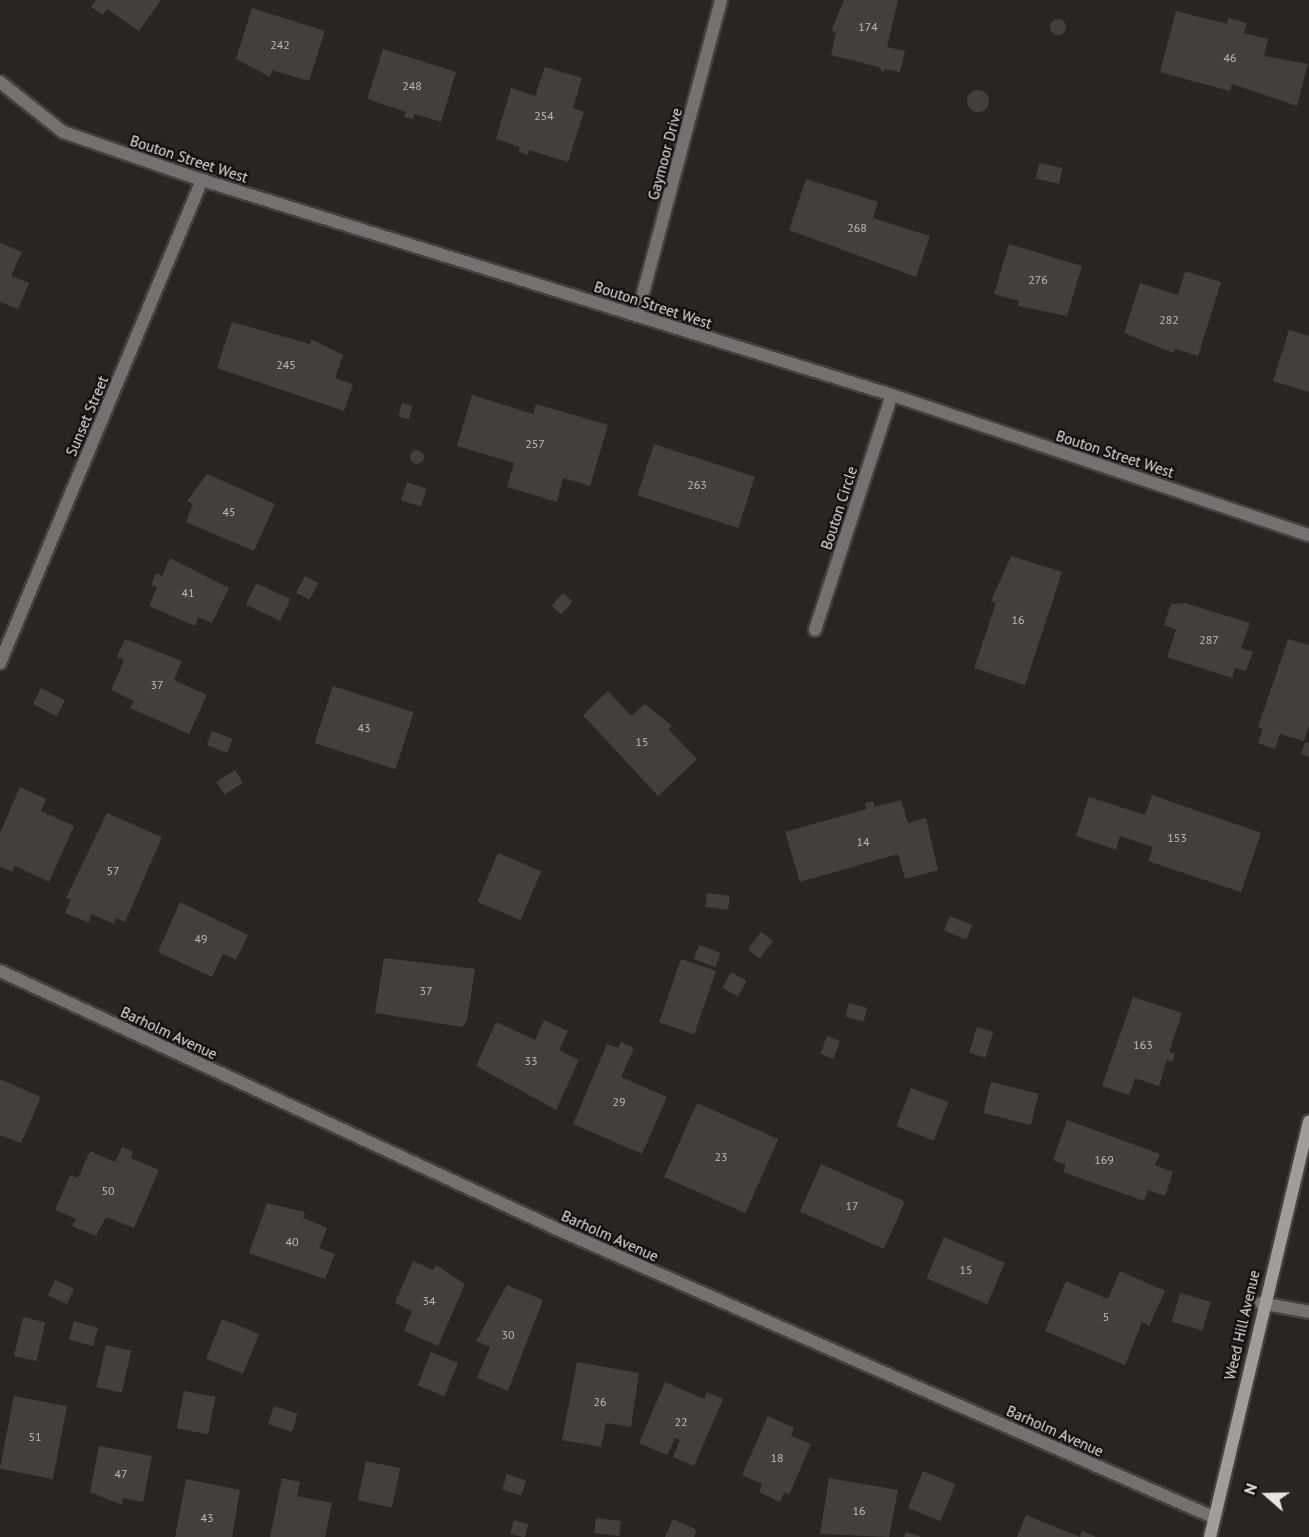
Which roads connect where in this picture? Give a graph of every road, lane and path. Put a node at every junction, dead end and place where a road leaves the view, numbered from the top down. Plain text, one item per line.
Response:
1 (721, 0) edge
2 (0, 82) edge
3 (202, 180) junction
4 (637, 316) junction
5 (892, 395) junction
6 (1309, 535) edge
7 (815, 630) dead end
8 (0, 663) edge
9 (0, 971) edge
10 (1309, 1122) edge
11 (1261, 1303) junction
12 (1309, 1312) edge
13 (1213, 1517) junction
14 (1210, 1537) edge

1 - 4 street, Gaymoor Drive
2 - 3 street, Bouton Street West
3 - 4 street, Bouton Street West
3 - 8 street, Sunset Street
4 - 5 street, Bouton Street West
5 - 6 street, Bouton Street West
5 - 7 street, Bouton Circle
9 - 13 street, Barholm Avenue
10 - 11 main road, Weed Hill Avenue
11 - 12 street
11 - 13 main road, Weed Hill Avenue
13 - 14 main road, Weed Hill Avenue

